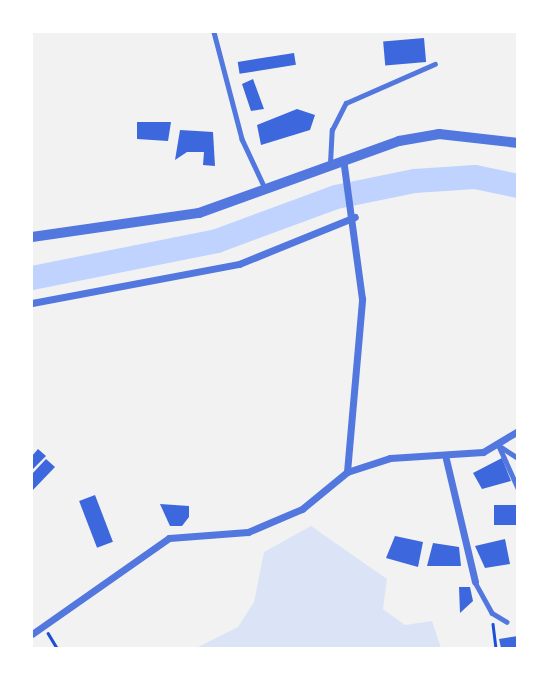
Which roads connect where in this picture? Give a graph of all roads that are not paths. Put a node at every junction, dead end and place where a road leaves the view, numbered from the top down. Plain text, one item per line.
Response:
1 (214, 32) edge
2 (435, 64) dead end
3 (517, 143) edge
4 (343, 159) junction
5 (330, 164) junction
6 (267, 192) junction
7 (355, 217) junction
8 (32, 237) edge
9 (32, 303) edge
10 (517, 430) edge
11 (499, 446) junction
12 (517, 458) edge
13 (446, 459) junction
14 (347, 472) junction
15 (517, 488) edge
16 (475, 582) joint
17 (507, 622) dead end
18 (32, 634) edge

1 - 6 lane
2 - 5 lane
3 - 4 street
4 - 5 street
4 - 7 street
5 - 6 street
6 - 8 street
7 - 9 street
7 - 14 street
10 - 11 street
11 - 12 lane
11 - 13 street
11 - 15 lane
13 - 14 street
13 - 16 street
14 - 18 street
16 - 17 lane

